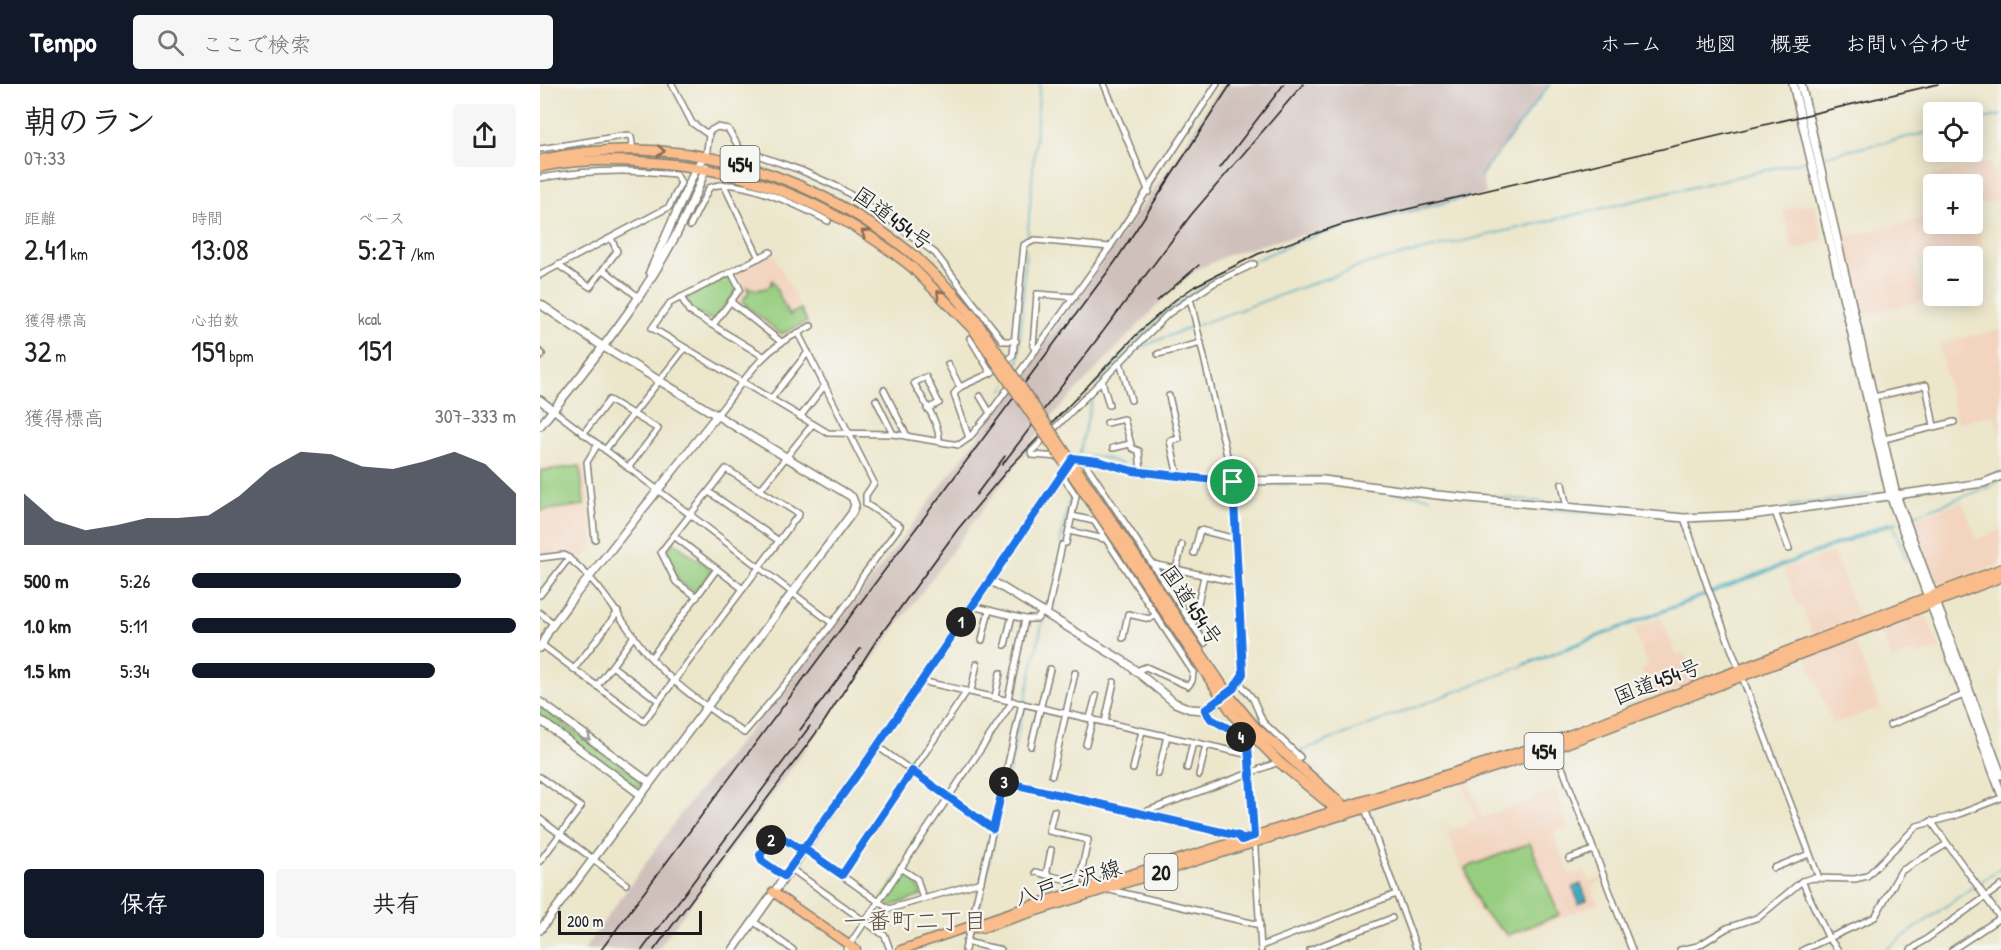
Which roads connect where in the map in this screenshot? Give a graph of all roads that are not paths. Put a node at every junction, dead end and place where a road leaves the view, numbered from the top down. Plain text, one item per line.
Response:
1 (672, 84) edge
2 (1104, 84) edge
3 (1217, 84) edge
4 (1793, 84) edge
5 (1801, 84) edge
6 (708, 132) junction
7 (540, 149) edge
8 (633, 150) junction
9 (706, 156) junction
10 (540, 160) edge
11 (701, 166) junction
12 (540, 167) edge
13 (540, 178) edge
14 (724, 184) junction
15 (1149, 192) junction
16 (828, 221) dead end
17 (690, 226) dead end
18 (612, 238) junction
19 (1110, 247) junction
20 (770, 252) dead end
21 (759, 258) junction
22 (1254, 264) dead end
23 (558, 265) junction
24 (604, 270) junction
25 (731, 272) junction
26 (540, 274) edge
27 (637, 296) junction
28 (681, 297) junction
29 (1075, 297) junction
30 (1190, 298) junction
31 (731, 302) junction
32 (540, 304) edge
33 (713, 325) junction
34 (811, 326) dead end
35 (798, 333) junction
36 (970, 338) dead end
37 (780, 341) junction
38 (1016, 341) junction
39 (1201, 343) junction
40 (602, 346) junction
41 (685, 348) junction
42 (1036, 350) junction
43 (540, 352) edge
44 (808, 352) junction
45 (1158, 354) dead end
46 (763, 356) junction
47 (540, 357) edge
48 (1120, 362) junction
49 (948, 364) dead end
50 (991, 373) junction
51 (659, 380) junction
52 (1102, 381) junction
53 (743, 382) junction
54 (825, 385) junction
55 (960, 387) junction
56 (884, 390) dead end
57 (980, 396) dead end
58 (1169, 396) dead end
59 (1874, 397) junction
60 (771, 399) junction
61 (540, 400) edge
62 (876, 400) dead end
63 (1131, 400) dead end
64 (1109, 405) dead end
65 (927, 409) junction
66 (553, 410) junction
67 (990, 413) junction
68 (633, 414) junction
69 (717, 415) junction
70 (800, 417) junction
71 (1954, 422) dead end
72 (1107, 423) dead end
73 (813, 425) junction
74 (540, 426) edge
75 (1934, 426) junction
76 (849, 433) junction
77 (583, 434) junction
78 (893, 434) junction
79 (907, 436) junction
80 (969, 438) junction
81 (1884, 439) junction
82 (939, 441) junction
83 (598, 444) junction
84 (1131, 444) junction
85 (1113, 448) dead end
86 (606, 450) junction
87 (786, 457) junction
88 (1073, 458) junction
89 (1087, 460) junction
90 (628, 468) junction
91 (1141, 472) junction
92 (1062, 475) junction
93 (1178, 476) junction
94 (2001, 476) edge
95 (1233, 482) junction
96 (1562, 484) dead end
97 (658, 490) junction
98 (760, 490) junction
99 (709, 492) junction
100 (1893, 495) junction
101 (1567, 508) junction
102 (1775, 512) junction
103 (690, 514) junction
104 (1072, 516) junction
105 (1684, 518) junction
106 (1069, 531) junction
107 (674, 537) junction
108 (1105, 538) junction
109 (595, 539) dead end
110 (1236, 539) junction
111 (779, 541) junction
112 (1122, 542) junction
113 (1182, 544) dead end
114 (1789, 549) dead end
115 (1194, 553) dead end
116 (540, 558) edge
117 (569, 558) junction
118 (1152, 564) junction
119 (759, 567) junction
120 (717, 569) junction
121 (2001, 569) edge
122 (1176, 570) junction
123 (591, 576) junction
124 (1204, 576) junction
125 (2001, 577) edge
126 (990, 580) junction
127 (1239, 583) junction
128 (743, 589) junction
129 (794, 592) junction
130 (540, 595) edge
131 (697, 597) junction
132 (1931, 600) junction
133 (972, 606) junction
134 (989, 610) junction
135 (618, 612) junction
136 (540, 613) edge
137 (1045, 614) junction
138 (1155, 615) junction
139 (1012, 616) junction
140 (1025, 619) junction
141 (832, 622) junction
142 (553, 623) junction
143 (1193, 626) junction
144 (634, 636) junction
145 (1123, 638) dead end
146 (982, 640) dead end
147 (1205, 643) dead end
148 (1005, 645) dead end
149 (541, 646) edge
150 (651, 658) junction
151 (977, 664) dead end
152 (612, 666) junction
153 (574, 669) junction
154 (1050, 669) dead end
155 (1136, 671) junction
156 (1000, 673) dead end
157 (1075, 674) dead end
158 (1740, 674) junction
159 (674, 681) junction
160 (921, 681) junction
161 (1114, 682) dead end
162 (1240, 683) junction
163 (597, 686) junction
164 (969, 691) junction
165 (1096, 696) dead end
166 (1225, 696) junction
167 (1964, 696) junction
168 (995, 697) junction
169 (1010, 700) junction
170 (659, 701) junction
171 (540, 702) edge
172 (1023, 704) junction
173 (708, 706) junction
174 (1040, 708) junction
175 (1205, 710) junction
176 (1066, 713) junction
177 (1091, 719) junction
178 (540, 720) edge
179 (1105, 722) junction
180 (1890, 725) dead end
181 (1142, 730) junction
182 (1167, 736) junction
183 (1193, 742) junction
184 (1086, 744) dead end
185 (1206, 745) junction
186 (1553, 745) junction
187 (877, 746) junction
188 (1031, 746) dead end
189 (1250, 755) junction
190 (1279, 762) junction
191 (1292, 763) junction
192 (1187, 768) dead end
193 (1133, 769) dead end
194 (912, 771) junction
195 (1250, 773) junction
196 (1158, 774) dead end
197 (1052, 775) dead end
198 (1199, 775) dead end
199 (2001, 775) edge
200 (542, 779) edge
201 (649, 782) junction
202 (1004, 782) junction
203 (540, 787) edge
204 (640, 794) junction
205 (2001, 796) edge
206 (948, 797) junction
207 (1364, 805) junction
208 (1054, 811) dead end
209 (1341, 811) junction
210 (1142, 813) junction
211 (540, 819) edge
212 (1931, 821) junction
213 (993, 829) junction
214 (560, 834) junction
215 (1254, 839) junction
216 (1242, 840) junction
217 (1947, 844) junction
218 (803, 849) junction
219 (1052, 850) dead end
220 (1593, 850) junction
221 (1809, 854) junction
222 (593, 859) junction
223 (1569, 859) dead end
224 (540, 861) edge
225 (790, 868) junction
226 (900, 868) junction
227 (1774, 868) dead end
228 (1036, 872) dead end
229 (1046, 874) junction
230 (842, 875) junction
231 (784, 876) junction
232 (1819, 878) junction
233 (1802, 881) junction
234 (981, 882) junction
235 (626, 884) dead end
236 (2001, 886) edge
237 (1107, 889) junction
238 (773, 892) junction
239 (1073, 892) junction
240 (1396, 894) junction
241 (1985, 897) junction
242 (923, 899) junction
243 (878, 901) junction
244 (1392, 918) dead end
245 (2000, 919) edge
246 (753, 921) junction
247 (865, 921) junction
248 (1260, 925) junction
249 (970, 928) junction
250 (540, 930) edge
251 (1828, 937) junction
252 (966, 942) junction
253 (850, 948) edge
254 (1261, 948) edge
255 (790, 949) edge
256 (733, 950) edge
257 (890, 950) edge
258 (902, 950) edge
259 (965, 950) edge
260 (1001, 950) edge
261 (1310, 950) edge
262 (1418, 950) edge
263 (1632, 950) edge
264 (1680, 950) edge
265 (1803, 950) edge
266 (1838, 950) edge
267 (1911, 950) edge
268 (1952, 950) edge

1 - 6 street
2 - 15 street
3 - 15 street
4 - 100 street
5 - 59 street
6 - 9 street
6 - 38 street
7 - 8 street
8 -> 9 highway, 国道454号 / 454
8 - 10 highway, 国道454号 / 454
9 - 11 street
9 - 112 highway, 国道454号 / 454, bridge
11 - 12 highway, 国道454号 / 454
11 - 27 street
112 -> 11 highway, 国道454号 / 454, bridge
13 - 18 street
14 - 16 street
14 - 17 street
14 - 21 street
15 - 19 street
18 - 23 street
18 - 24 street
19 - 29 street
19 - 38 street
20 - 21 street
21 - 25 street
22 - 30 street
23 - 24 street
23 - 26 street
24 - 27 street
25 - 28 street
25 - 31 street
27 - 40 street
28 - 33 street
28 - 41 street
29 - 42 street
29 - 42 street
30 - 39 street
30 - 48 street
31 - 33 street
31 - 37 street
32 - 40 street
33 - 46 street
34 - 35 street
35 - 37 street
35 - 44 street
36 - 50 street
37 - 46 street
38 - 50 street
39 - 45 street
39 - 95 street
40 - 51 street
40 - 66 street
41 - 51 street
41 - 53 street
42 - 67 street
43 - 47 street
44 - 54 street
44 - 60 street
46 - 53 street
48 - 52 street
48 - 63 street
49 - 55 street
50 - 55 street
51 - 68 street
51 - 69 street
52 - 64 street
52 - 88 street
53 - 60 street
53 - 69 street
54 - 70 street
54 - 76 street
55 - 80 street
56 - 79 street
57 - 67 street
58 - 93 street
59 - 75 street
59 - 81 street
60 - 70 street
61 - 66 street
62 - 78 street
65 - 65 street
65 - 82 street
66 - 74 street
66 - 77 street
67 - 80 street
68 - 77 street
68 - 86 street
68 - 90 street
69 - 87 street
69 - 97 street
70 - 73 street
71 - 75 street
72 - 84 street
73 - 76 street
73 - 87 street
75 - 81 street
76 - 78 street
76 - 141 street
77 - 83 street
78 - 79 street
79 - 82 street
80 - 82 street
81 - 100 street
83 - 86 street
83 - 109 street
84 - 85 street
84 - 91 street
86 - 90 street
87 - 98 street
87 - 129 street
88 - 89 street
88 - 92 street
89 - 91 street
89 - 118 street
90 - 97 street
91 - 93 street
92 - 104 street
92 - 126 street
93 - 95 street
94 - 100 street
95 - 101 street
95 - 110 street
96 - 101 street
97 - 103 street
97 - 123 street
98 - 99 street
98 - 111 street
99 - 103 street
99 - 111 street
100 - 102 street
100 - 132 street
101 - 105 street
102 - 105 street
102 - 114 street
103 - 107 street
103 - 119 street
104 - 106 street
104 - 108 street
105 - 158 street
106 - 108 street
106 - 137 street
107 - 120 street
107 - 131 street
108 - 138 street
110 - 115 street
110 - 127 street
111 - 119 street
112 - 166 highway, 国道454号 / 454
113 - 122 street
116 - 117 street
117 - 123 street
117 - 130 street
118 - 122 street
118 - 143 street
119 - 128 street
119 - 129 street
120 - 128 street
120 - 131 street
121 - 132 highway, 国道454号 / 454
122 - 124 street
123 - 135 street
123 - 142 street
124 - 127 street
124 - 143 street
125 - 132 highway, 国道454号 / 454
126 - 133 street
126 - 137 street
127 - 162 street
128 - 159 street
129 - 141 street
129 - 173 street
131 - 150 street
132 - 158 highway, 国道454号 / 454
132 - 167 street
132 - 199 street
133 - 134 street
133 - 160 street
134 - 139 street
134 - 146 street
135 - 144 street
135 - 153 street
136 - 142 street
137 - 140 street
137 - 155 street
138 - 145 street
138 - 155 street
139 - 140 street
139 - 148 street
140 - 169 street
141 - 173 street
142 - 149 street
143 - 147 street
144 - 150 street
144 - 152 street
149 - 153 street
150 - 159 street
151 - 164 street
152 - 163 street
152 - 170 street
153 - 163 street
154 - 174 street
155 - 175 street
156 - 168 street
157 - 176 street
158 - 186 highway, 国道454号 / 454
158 - 221 street
159 - 170 street
159 - 173 street
160 - 164 street
160 - 187 street
161 - 179 street
162 - 166 street
162 - 191 street
163 - 170 street
164 - 168 street
164 - 194 street
165 - 177 street
166 - 175 street
166 - 190 highway, 国道454号 / 454
166 - 191 highway, 国道454号 / 454
167 - 180 street
167 - 205 street
168 - 169 street
169 - 172 street
169 - 206 street
171 -> 201 street
172 - 174 street
172 - 202 street
173 - 201 street
174 - 176 street
174 - 188 street
175 - 189 street
176 - 177 street
176 - 197 street
177 - 179 street
177 - 184 street
178 - 204 street
179 - 181 street
181 - 182 street
181 - 193 street
182 - 183 street
182 - 196 street
183 - 185 street
183 - 192 street
185 - 189 street
185 - 198 street
186 - 207 highway, 国道454号 / 454
186 - 220 street
187 - 194 street
187 - 218 street
189 - 195 street
190 - 195 street
190 - 209 highway, 国道454号 / 454
191 - 209 highway, 国道454号 / 454
194 - 206 street
194 - 230 street
195 - 210 street
195 - 215 street
200 - 203 street
200 - 214 street
201 - 204 street
202 - 210 street
202 - 213 street
204 - 222 street
205 - 212 street
206 - 213 street
206 - 226 street
207 - 209 highway, 国道454号 / 454
207 - 240 street
208 - 239 street
209 - 215 main road, 八戸三沢線 / 20
210 - 216 street
211 - 214 street
212 - 217 street
212 - 232 street
213 - 234 street
214 - 222 street
214 - 224 street
215 - 216 main road, 八戸三沢線 / 20
215 - 237 main road, 八戸三沢線 / 20
215 - 248 street
216 - 239 main road, 八戸三沢線 / 20
217 - 241 street
217 - 251 street
218 - 225 street
218 - 230 street
218 - 231 street
219 - 229 street
220 - 223 street
220 - 263 street
221 - 227 street
221 - 232 street
222 - 235 street
222 - 250 street
225 - 231 street
225 - 247 street
226 - 242 street
226 - 243 street
228 - 229 street
229 - 239 street
230 - 243 street
231 - 238 street
232 - 233 street
233 - 251 street
233 - 264 street
234 - 242 street
234 - 249 street
236 - 241 street
237 - 248 street
237 - 249 main road, 八戸三沢線 / 20
238 - 246 street
238 - 253 main road
239 - 249 main road, 八戸三沢線 / 20
240 - 254 street
240 - 262 street
241 - 245 street
241 - 267 street
242 - 243 street
243 - 247 street
244 - 261 street
245 - 268 street
246 - 255 street
246 - 256 street
247 - 253 street
247 - 257 street
248 - 254 street
249 - 252 street
249 - 258 main road, 八戸三沢線 / 20
251 - 265 street
251 - 266 street
252 - 259 street
252 - 260 street

